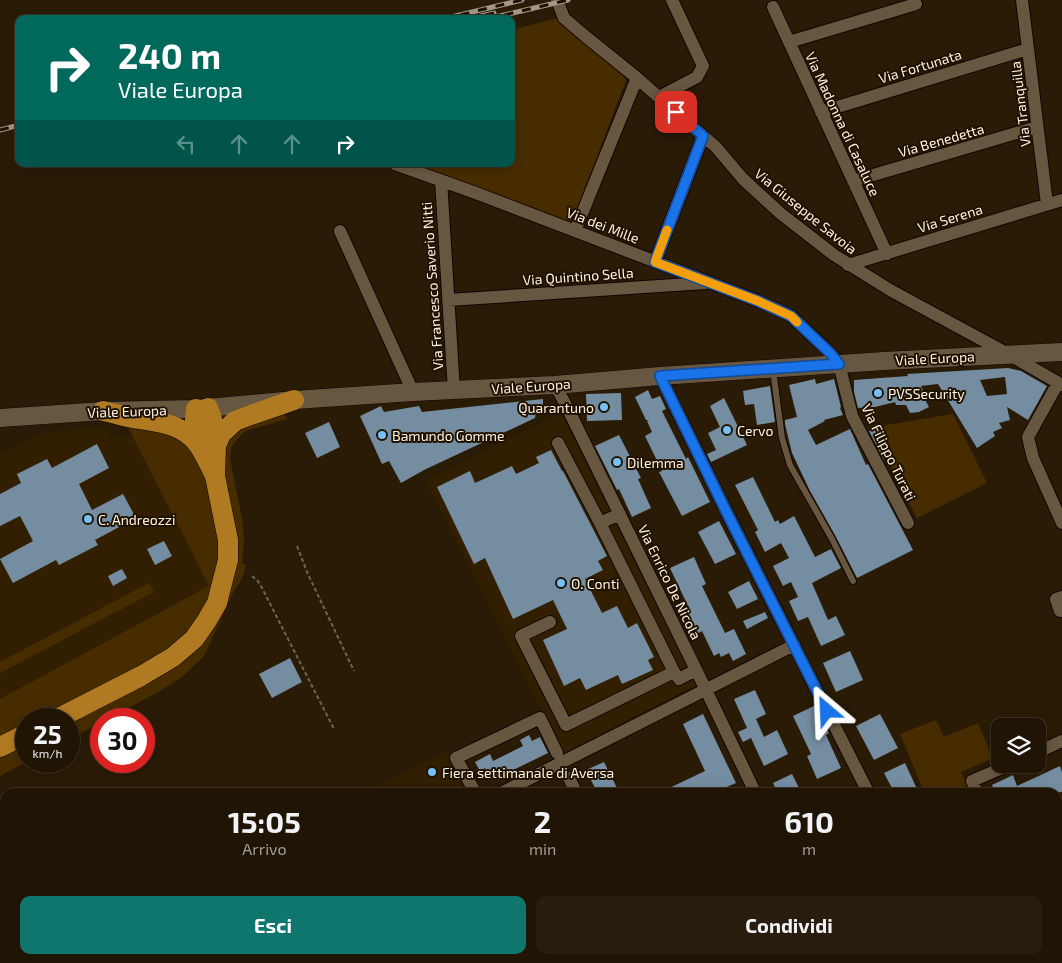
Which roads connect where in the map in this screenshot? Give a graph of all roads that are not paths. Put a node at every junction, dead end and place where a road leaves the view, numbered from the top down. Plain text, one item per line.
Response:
1 (558, 0) edge
2 (672, 0) edge
3 (1022, 0) edge
4 (916, 4) dead end
5 (773, 7) dead end
6 (789, 42) junction
7 (1028, 49) junction
8 (637, 78) junction
9 (659, 97) junction
10 (821, 112) junction
11 (1038, 127) junction
12 (703, 136) junction
13 (404, 167) edge
14 (441, 180) junction
15 (853, 181) junction
16 (1062, 200) edge
17 (1048, 204) junction
18 (340, 231) dead end
19 (575, 231) junction
20 (887, 254) junction
21 (655, 262) junction
22 (848, 265) junction
23 (710, 283) junction
24 (448, 300) junction
25 (1062, 352) edge
26 (1010, 354) junction
27 (839, 364) junction
28 (772, 368) junction
29 (660, 376) junction
30 (1060, 384) edge
31 (555, 386) junction
32 (454, 391) junction
33 (413, 392) junction
34 (294, 400) junction
35 (202, 408) junction
36 (103, 411) junction
37 (0, 418) edge
38 (558, 443) dead end
39 (207, 445) junction
40 (620, 514) junction
41 (600, 523) junction
42 (908, 523) dead end
43 (1062, 523) edge
44 (853, 581) dead end
45 (1062, 597) edge
46 (1060, 611) dead end
47 (550, 622) dead end
48 (794, 645) junction
49 (696, 670) junction
50 (674, 672) junction
51 (706, 690) junction
52 (78, 708) edge
53 (15, 740) edge
54 (1062, 741) edge
55 (0, 747) edge
56 (1046, 748) edge
57 (557, 753) dead end
58 (991, 773) edge
59 (569, 778) dead end
60 (473, 788) edge
61 (511, 788) edge
62 (574, 788) edge
63 (752, 788) edge
64 (866, 788) edge
65 (975, 788) edge

1 - 8 street, Via Giuseppe Savoia
2 - 9 street
3 - 7 street, Via Tranquilla
4 - 6 street
5 - 6 street, Via Madonna di Casaluce
6 - 10 street, Via Madonna di Casaluce
7 - 10 street, Via Fortunata
7 - 11 street, Via Tranquilla
8 - 9 street, Via Giuseppe Savoia
8 - 19 street
9 - 12 street, Via Giuseppe Savoia
10 - 15 street, Via Madonna di Casaluce
11 - 15 street, Via Benedetta
11 - 17 street, Via Tranquilla
12 - 21 street
12 - 22 street, Via Giuseppe Savoia
13 - 14 street, Via dei Mille
14 - 19 street, Via dei Mille
14 - 24 street, Via Francesco Saverio Nitti
15 - 20 street, Via Madonna di Casaluce
16 - 17 street, Via Serena
17 - 20 street, Via Serena
18 - 33 street
19 - 21 street, Via dei Mille
20 - 22 street, Via Serena
21 - 23 street, Via dei Mille
22 - 26 street, Via Giuseppe Savoia
23 - 24 street, Via Quintino Sella
23 - 27 street, Via dei Mille
24 - 32 street, Via Francesco Saverio Nitti
25 - 26 main road, Viale Europa
26 - 27 main road, Viale Europa
26 - 30 street, Via Giuseppe Savoia
27 - 28 main road, Viale Europa
27 - 42 street, Via Filippo Turati
28 - 29 main road, Viale Europa
28 - 44 lane
29 - 31 main road, Viale Europa
29 - 48 street
30 - 43 street
31 - 32 main road, Viale Europa
31 - 40 street, Via Enrico De Nicola
32 - 33 main road, Viale Europa
33 - 34 main road, Viale Europa
34 - 35 main road, Viale Europa
34 - 39 highway
35 - 36 main road, Viale Europa
35 - 39 highway
36 - 37 main road, Viale Europa
36 - 39 highway
38 - 41 street
39 - 52 highway
40 - 41 street
40 - 49 street, Via Enrico De Nicola
41 - 50 street
45 - 46 street
47 - 50 street
48 - 51 street
48 - 64 street
49 - 50 street
49 - 51 street, Via Enrico De Nicola
51 - 61 street
51 - 63 street, Via Enrico De Nicola
53 - 55 highway
54 - 56 street
57 - 60 street
58 - 65 street
59 - 62 street

